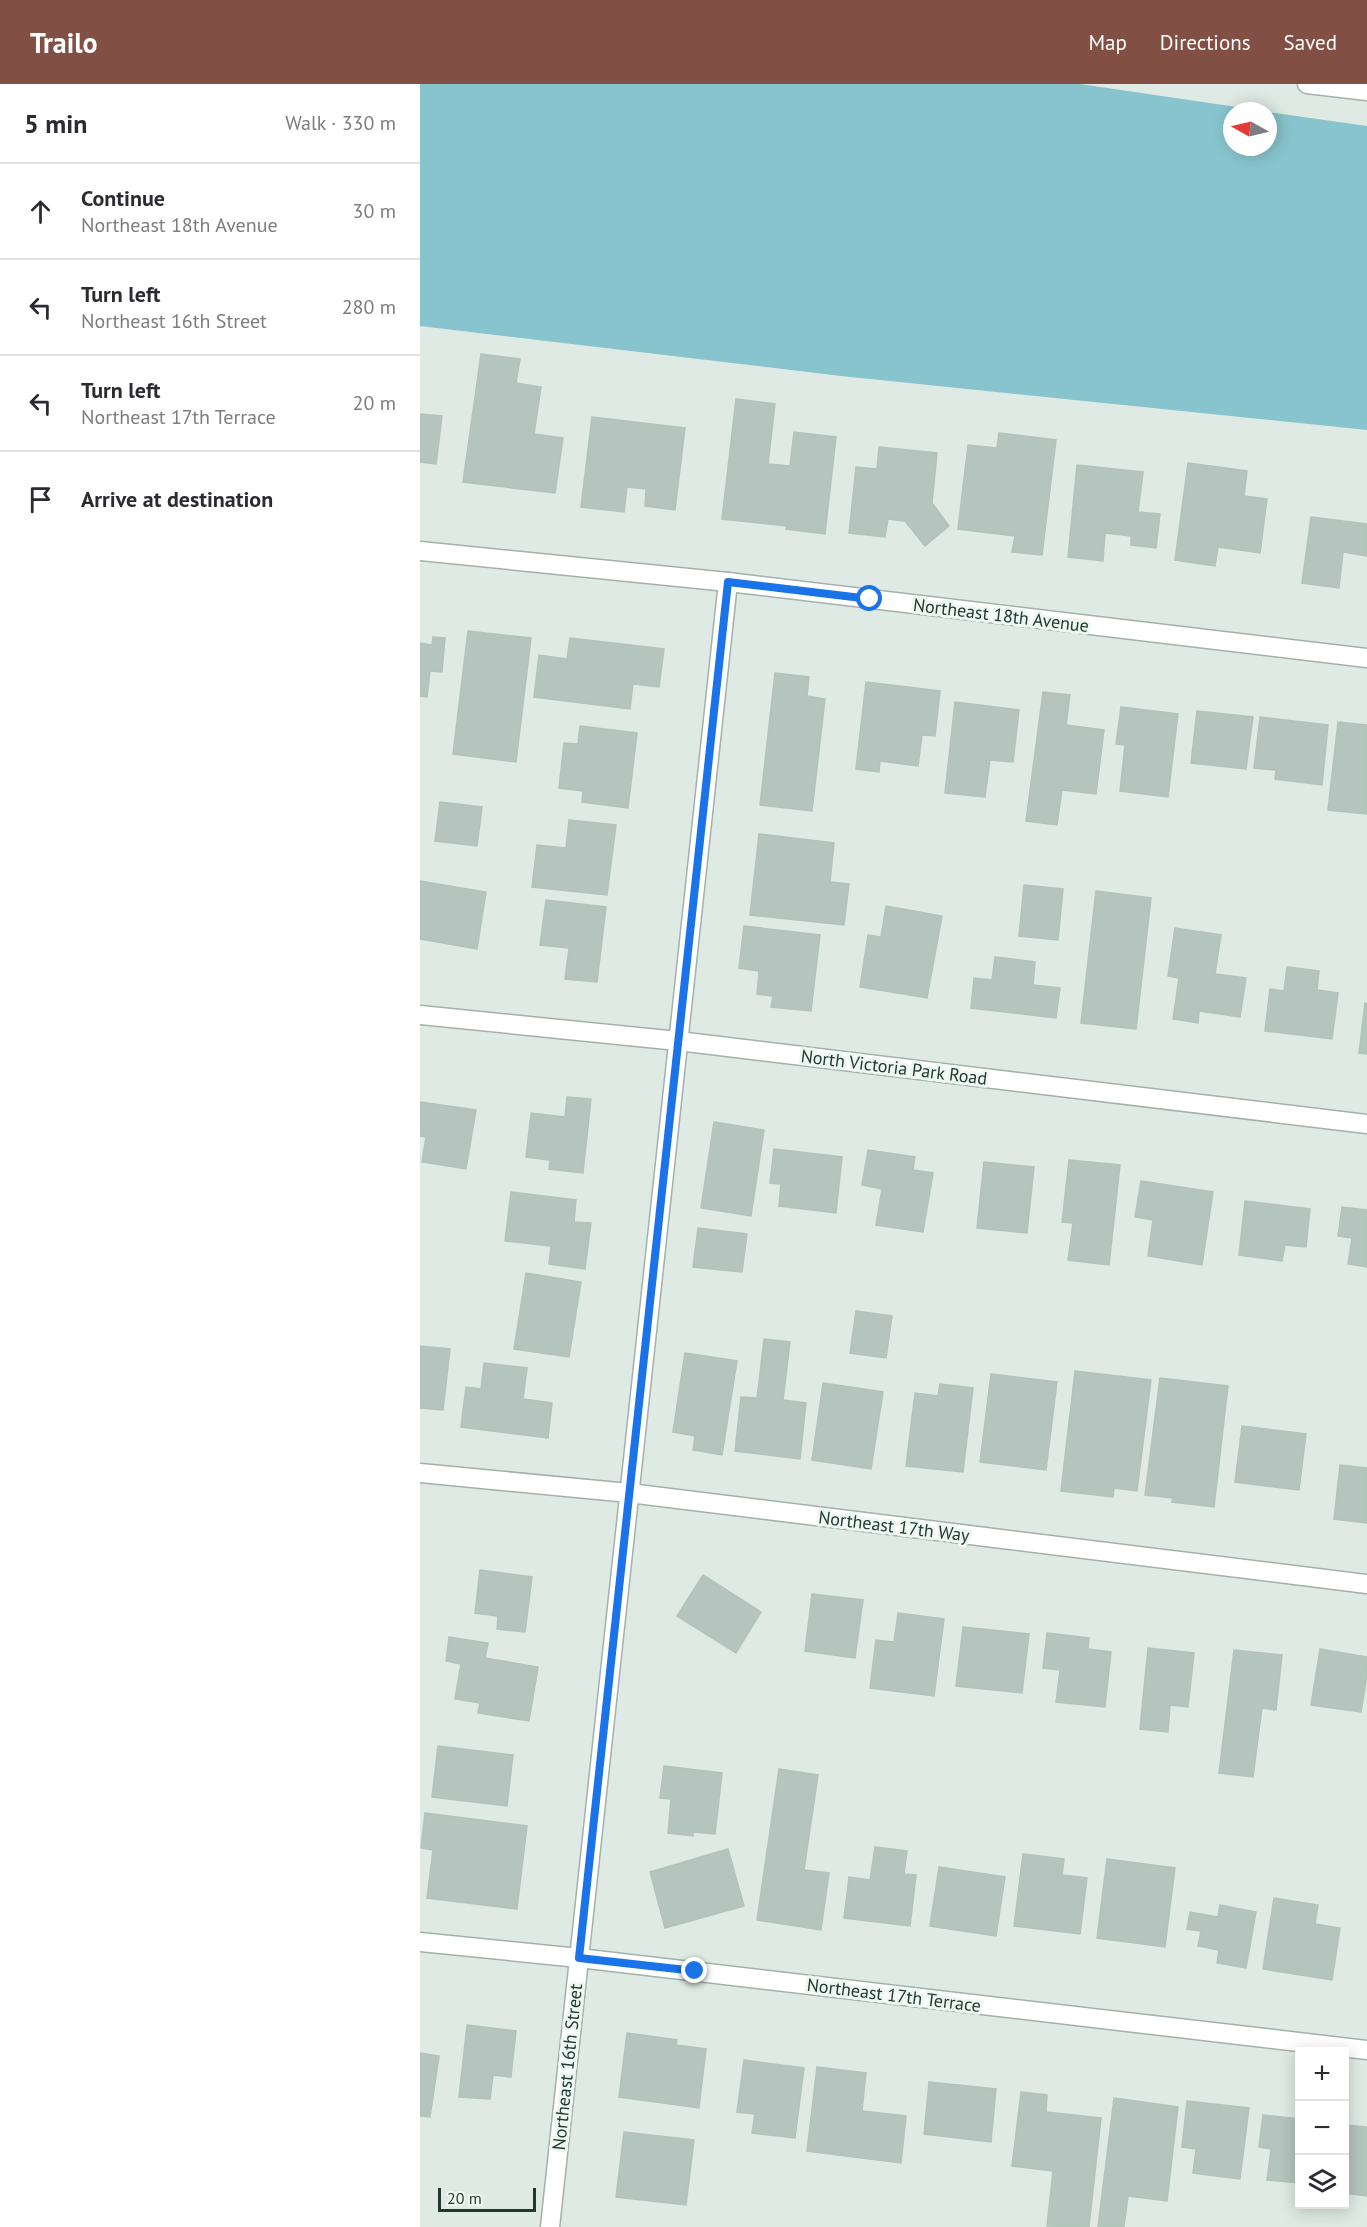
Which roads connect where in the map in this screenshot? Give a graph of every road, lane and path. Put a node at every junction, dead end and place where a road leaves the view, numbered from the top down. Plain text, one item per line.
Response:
1 (1307, 84) edge
2 (1367, 91) edge
3 (420, 550) edge
4 (728, 582) junction
5 (1367, 658) edge
6 (420, 1015) edge
7 (678, 1041) junction
8 (1367, 1124) edge
9 (420, 1473) edge
10 (629, 1493) junction
11 (1367, 1584) edge
12 (420, 1942) edge
13 (579, 1958) junction
14 (1367, 2050) edge
15 (550, 2227) edge

1 - 2 street
3 - 4 street, Northeast 18th Avenue
4 - 5 street, Northeast 18th Avenue
4 - 7 street, Northeast 16th Street
6 - 7 street, North Victoria Park Road
7 - 8 street, North Victoria Park Road
7 - 10 street, Northeast 16th Street
9 - 10 street, Northeast 17th Way
10 - 11 street, Northeast 17th Way
10 - 13 street, Northeast 16th Street
12 - 13 street, Northeast 17th Terrace
13 - 14 street, Northeast 17th Terrace
13 - 15 street, Northeast 16th Street

